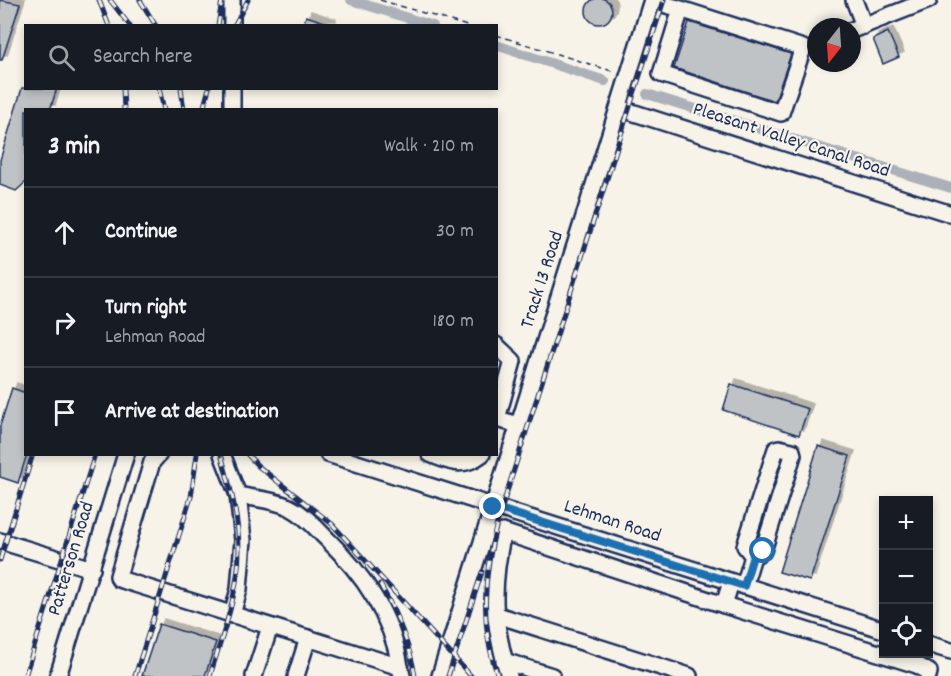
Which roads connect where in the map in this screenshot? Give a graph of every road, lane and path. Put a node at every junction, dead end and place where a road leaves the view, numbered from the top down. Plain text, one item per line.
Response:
1 (232, 0) edge
2 (380, 0) edge
3 (652, 0) edge
4 (854, 0) edge
5 (929, 0) edge
6 (681, 9) junction
7 (857, 18) edge
8 (232, 24) edge
9 (460, 24) edge
10 (861, 27) edge
11 (498, 36) edge
12 (807, 45) edge
13 (807, 51) edge
14 (629, 76) junction
15 (232, 90) edge
16 (232, 108) edge
17 (619, 108) junction
18 (951, 213) edge
19 (498, 347) edge
20 (498, 416) edge
21 (498, 420) edge
22 (519, 425) junction
23 (125, 456) edge
24 (157, 456) edge
25 (223, 456) edge
26 (340, 456) edge
27 (437, 456) edge
28 (480, 456) edge
29 (357, 459) edge
30 (238, 495) junction
31 (493, 507) junction
32 (0, 542) edge
33 (753, 556) junction
34 (92, 569) junction
35 (737, 584) junction
36 (724, 605) junction
37 (494, 614) junction
38 (232, 615) junction
39 (270, 627) junction
40 (879, 628) edge
41 (308, 638) junction
42 (933, 646) edge
43 (951, 651) edge
44 (506, 669) edge
45 (401, 671) edge
46 (679, 675) edge
47 (58, 676) edge
48 (254, 676) edge
49 (296, 676) edge
50 (440, 676) edge
51 (552, 676) edge
52 (928, 676) edge

1 - 8 street
2 - 9 path
3 - 6 street
3 - 14 street, Track 13 Road
4 - 7 street
5 - 10 street
6 - 12 street
6 - 13 street
11 - 14 path
14 - 17 street, Track 13 Road
15 - 16 street
17 - 18 street, Pleasant Valley Canal Road
17 - 22 street, Track 13 Road
19 - 20 street
21 - 22 street
22 - 31 street, Track 13 Road
23 - 34 street, Patterson Road
24 - 38 street
25 - 30 street
26 - 29 street, Lehman Road
27 - 28 street
29 - 31 street, Lehman Road
30 - 38 street
30 - 45 street
31 - 35 street, Lehman Road
31 - 50 street, Track 13 Road
32 - 34 street
33 - 33 street
33 - 35 street
34 - 47 street, Patterson Road
35 - 36 street
35 - 40 street, Lehman Road
36 - 37 street
36 - 52 street
37 - 44 street
37 - 46 street
38 - 39 street
39 - 41 street
39 - 48 street
41 - 45 street
41 - 49 street
42 - 43 street
44 - 51 street

